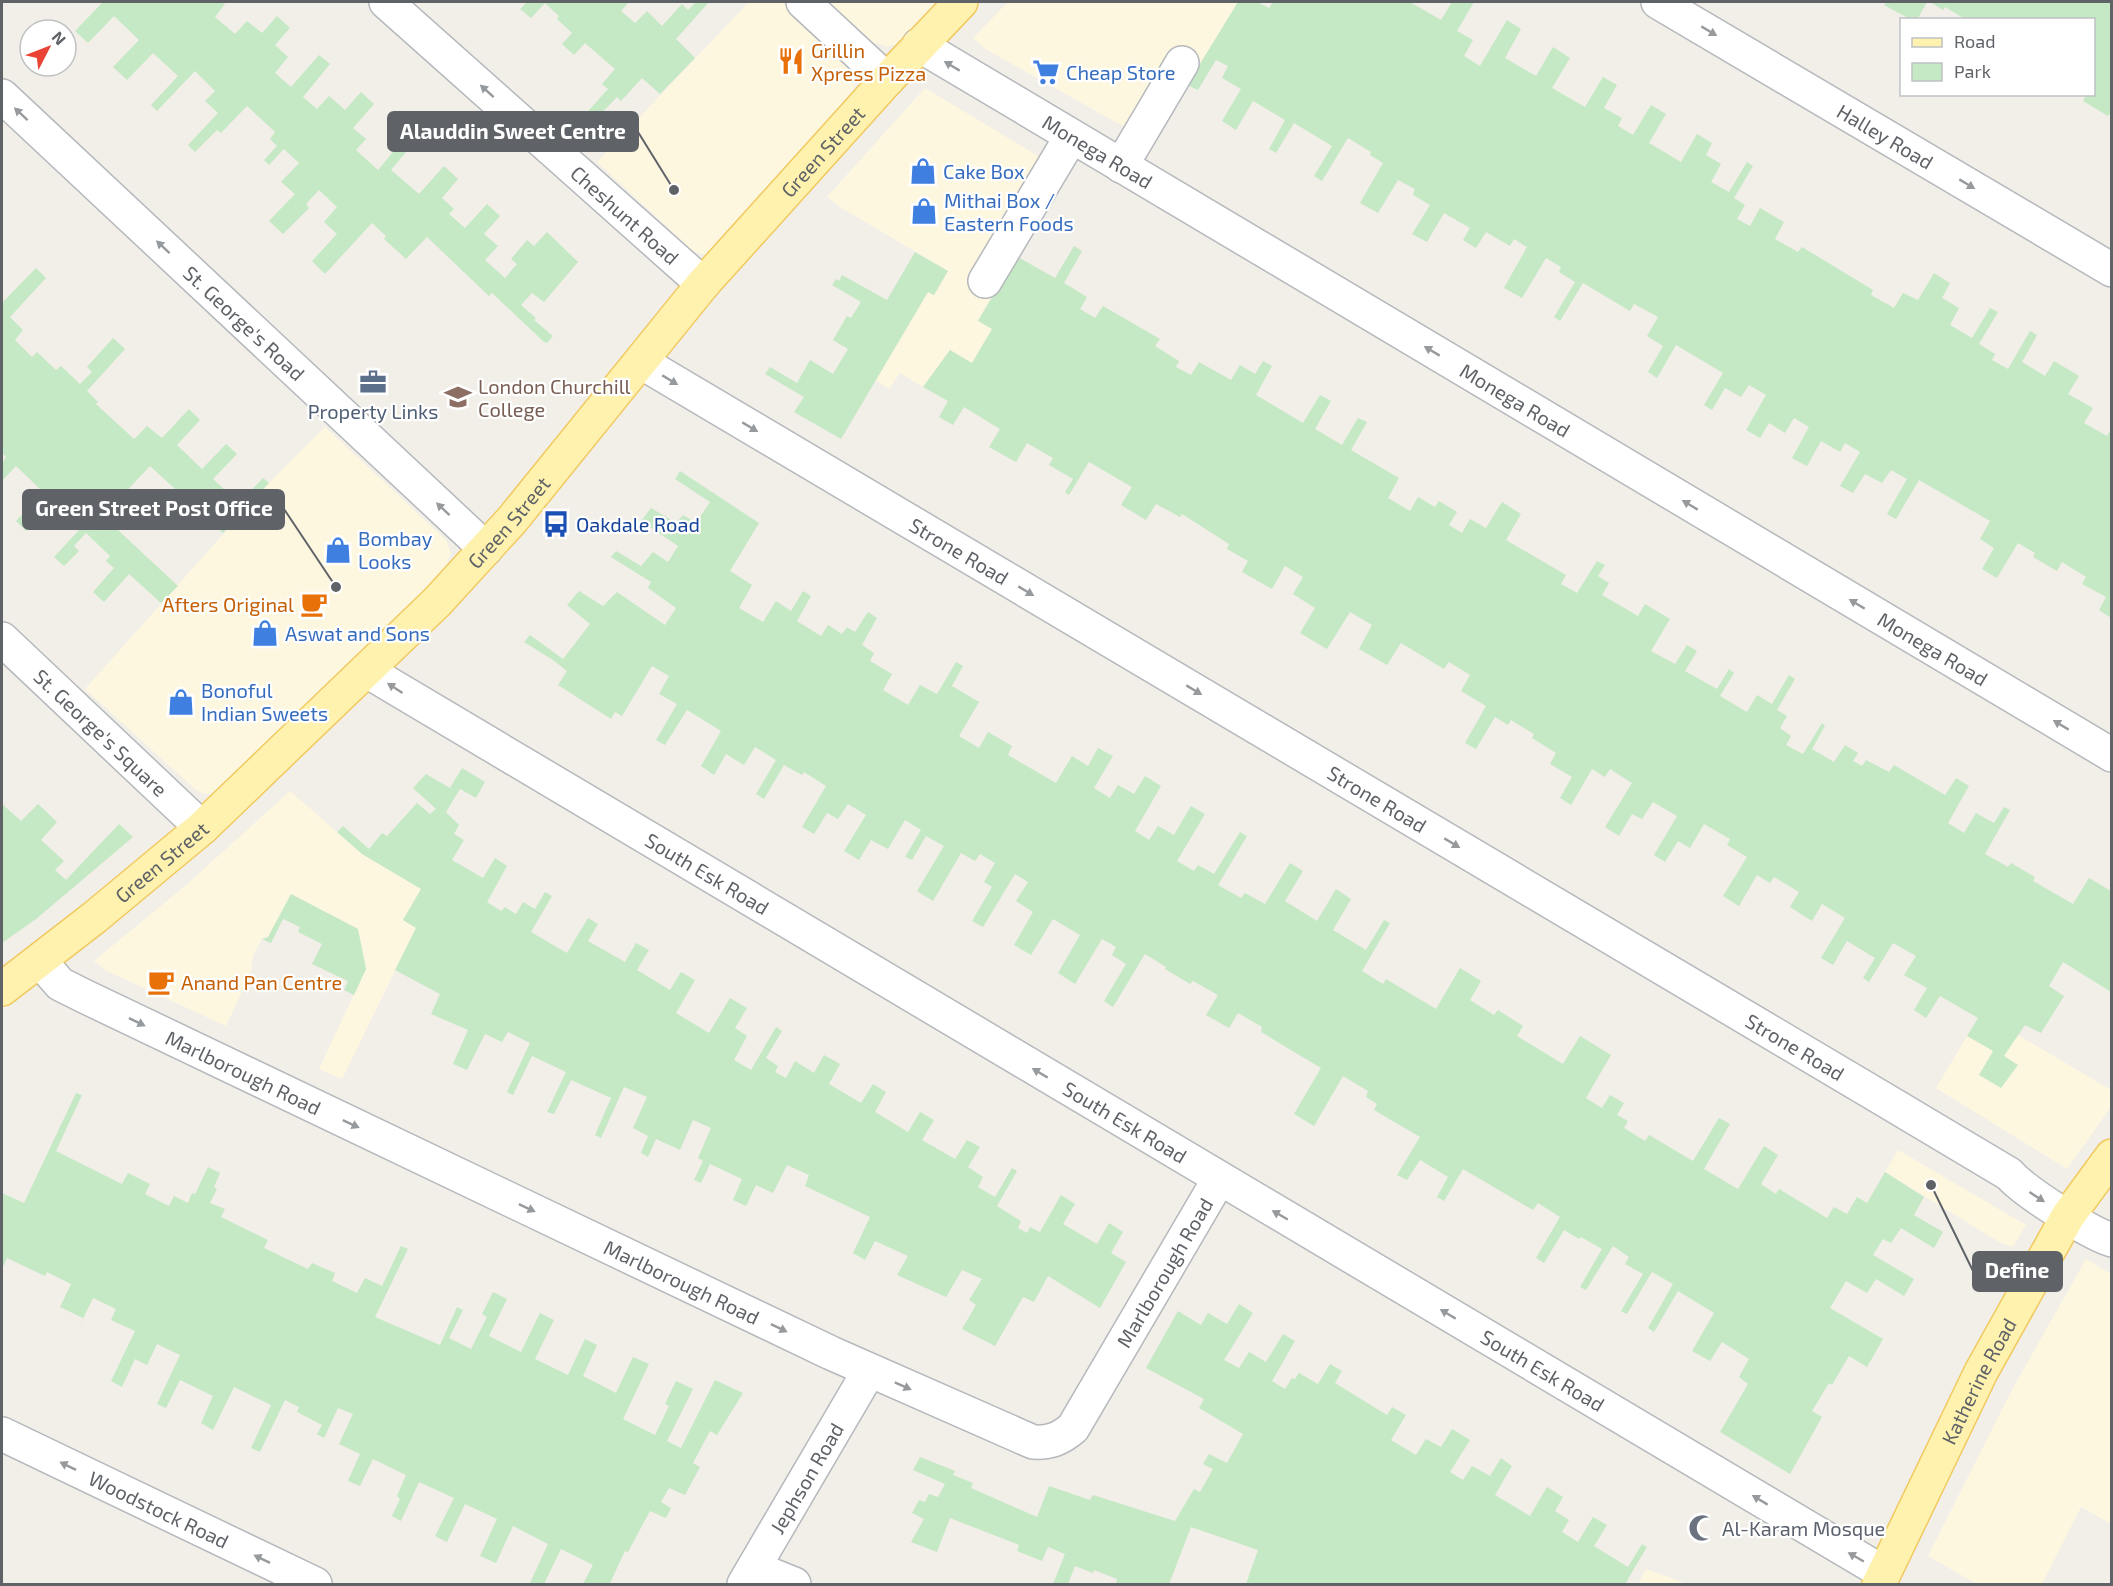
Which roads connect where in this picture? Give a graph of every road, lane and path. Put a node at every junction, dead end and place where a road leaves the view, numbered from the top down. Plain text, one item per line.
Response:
1 (386, 2) edge
2 (803, 2) edge
3 (961, 2) edge
4 (1658, 2) edge
5 (919, 45) junction
6 (1182, 63) dead end
7 (887, 80) junction
8 (2, 96) edge
9 (1071, 137) junction
10 (1121, 166) junction
11 (2112, 270) edge
12 (985, 281) dead end
13 (703, 284) junction
14 (641, 362) junction
15 (486, 549) junction
16 (2, 639) edge
17 (366, 671) junction
18 (2112, 755) edge
19 (202, 828) junction
20 (40, 961) junction
21 (2, 989) edge
22 (2112, 1156) edge
23 (1219, 1179) junction
24 (2068, 1216) junction
25 (2112, 1240) edge
26 (869, 1371) junction
27 (2, 1434) edge
28 (749, 1576) edge
29 (1883, 1580) edge
30 (315, 1584) edge
31 (794, 1584) edge

13 -> 1 street, Cheshunt Road
2 - 7 street
3 - 5 main road, Green Street
4 -> 11 street, Halley Road
5 - 7 main road, Green Street
9 -> 5 street, Monega Road
6 - 10 street
7 - 13 main road, Green Street
15 -> 8 street, St. George's Road
9 - 10 street, Monega Road
9 - 12 street
18 -> 10 street, Monega Road
13 - 14 main road, Green Street
14 - 15 main road, Green Street
14 -> 24 street, Strone Road
15 - 17 main road, Green Street
16 - 19 street, St. George's Square
17 - 19 main road, Green Street
23 -> 17 street, South Esk Road
19 - 20 main road, Green Street
20 - 21 main road, Green Street
20 -> 26 street, Marlborough Road
22 - 24 main road, Katherine Road
26 -> 23 street, Marlborough Road
29 -> 23 street, South Esk Road
24 - 25 street, Strone Road
24 - 29 main road, Katherine Road
26 - 28 street, Jephson Road
30 -> 27 street, Woodstock Road
28 - 31 street

